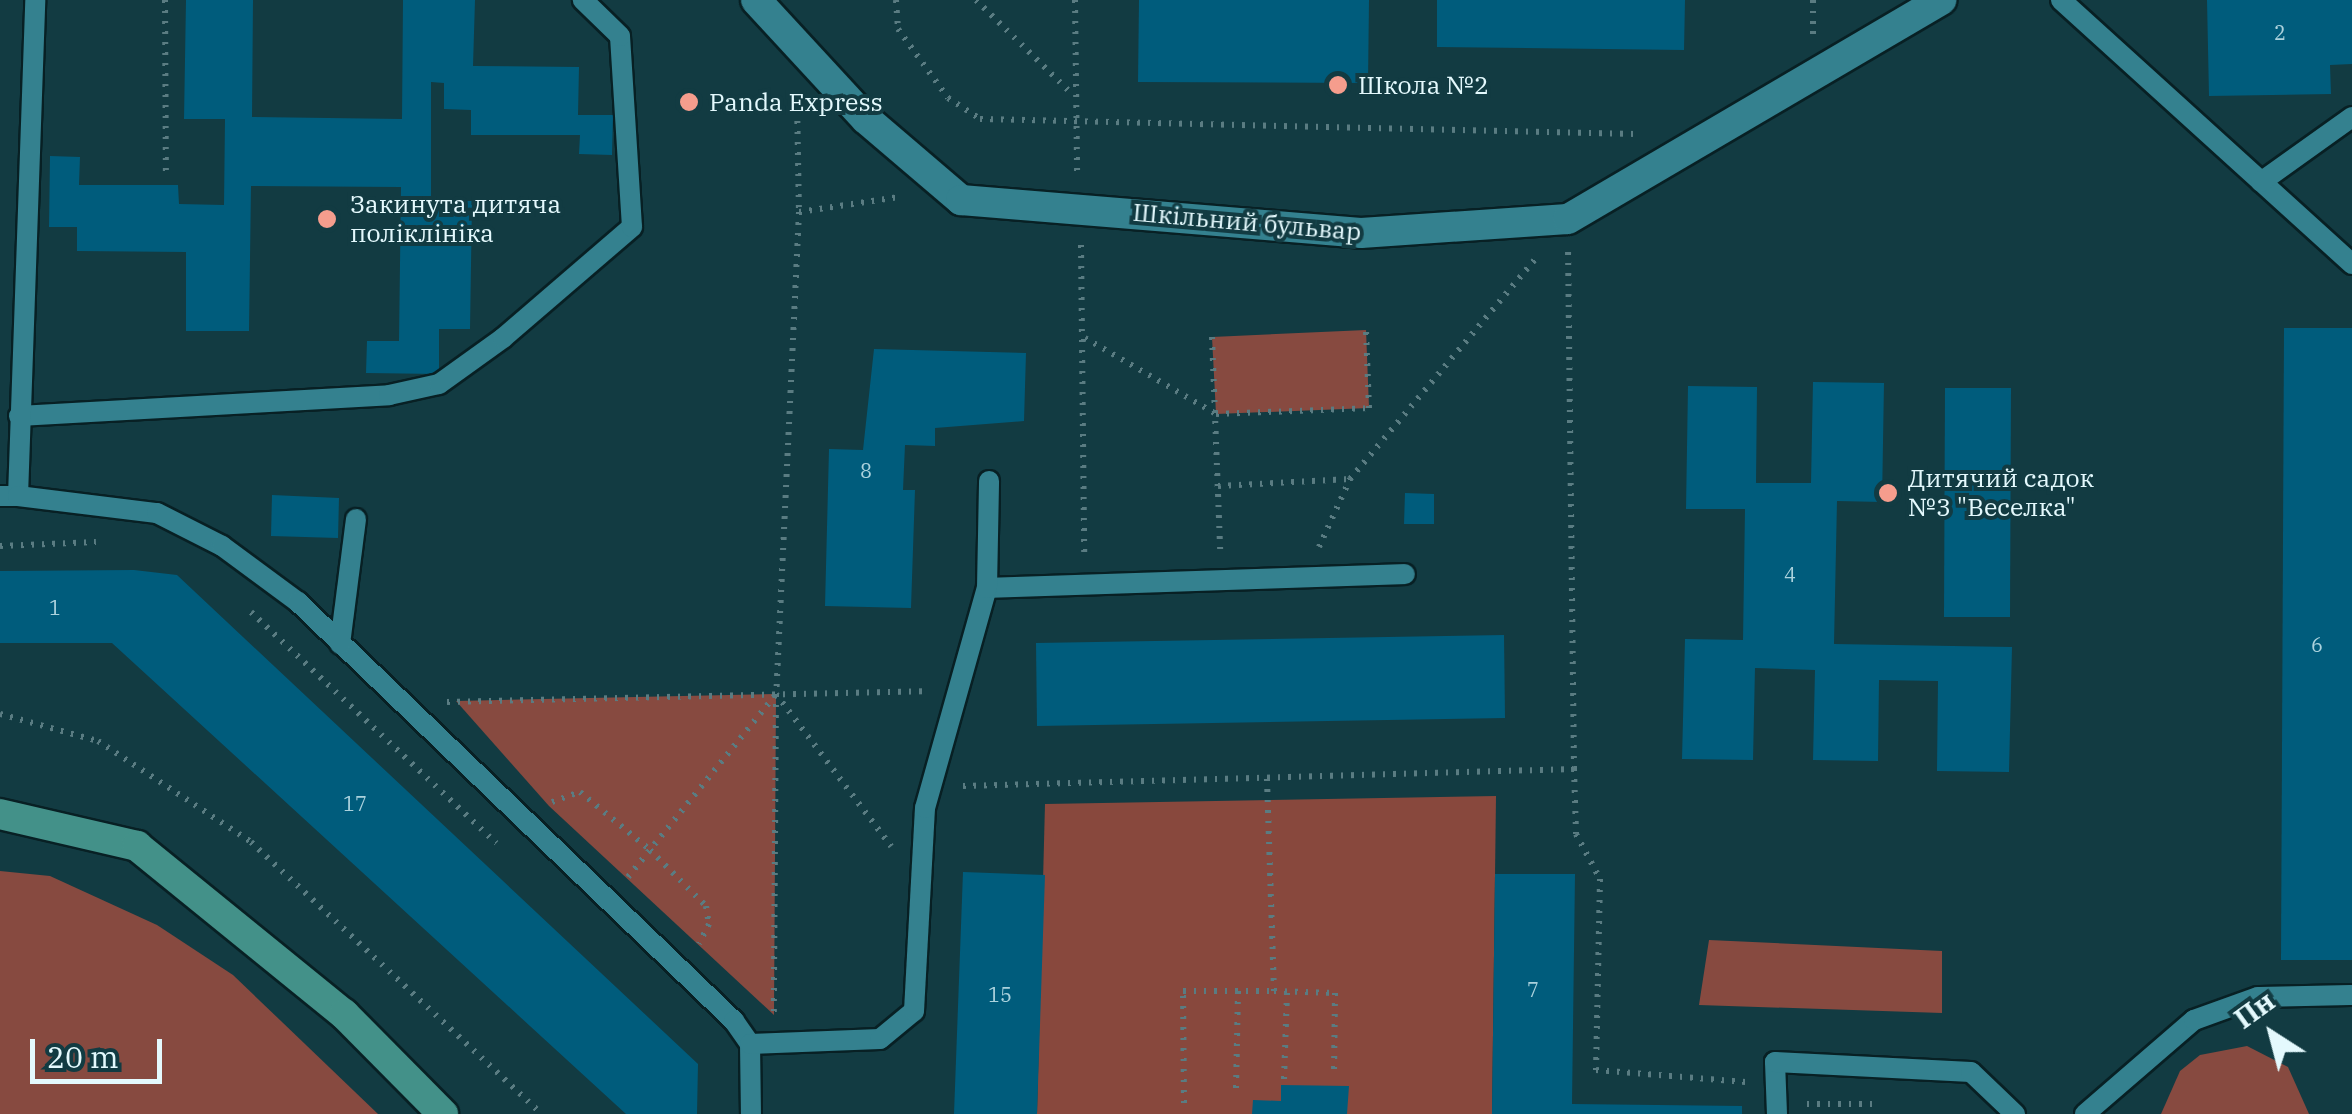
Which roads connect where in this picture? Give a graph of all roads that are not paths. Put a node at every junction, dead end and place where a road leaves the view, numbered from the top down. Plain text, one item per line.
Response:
1 (35, 0) edge
2 (583, 0) edge
3 (756, 0) edge
4 (1942, 0) edge
5 (2061, 0) edge
6 (2352, 116) edge
7 (2261, 182) junction
8 (2352, 264) edge
9 (19, 416) junction
10 (989, 481) dead end
11 (9, 496) edge
12 (356, 519) dead end
13 (1404, 574) dead end
14 (986, 588) junction
15 (340, 644) junction
16 (0, 814) edge
17 (2352, 996) edge
18 (750, 1044) junction
19 (1778, 1105) edge
20 (444, 1114) edge
21 (752, 1114) edge
22 (2015, 1114) edge
23 (2085, 1114) edge

1 - 9 lane
2 - 9 lane
3 - 4 street, Шкільний бульвар
5 - 7 lane
6 - 7 lane
7 - 8 lane
9 - 11 lane
10 - 14 lane
11 - 15 lane
12 - 15 lane
13 - 14 lane
14 - 18 lane
15 - 18 lane
16 - 20 street
17 - 23 lane
18 - 21 lane
19 - 22 lane

